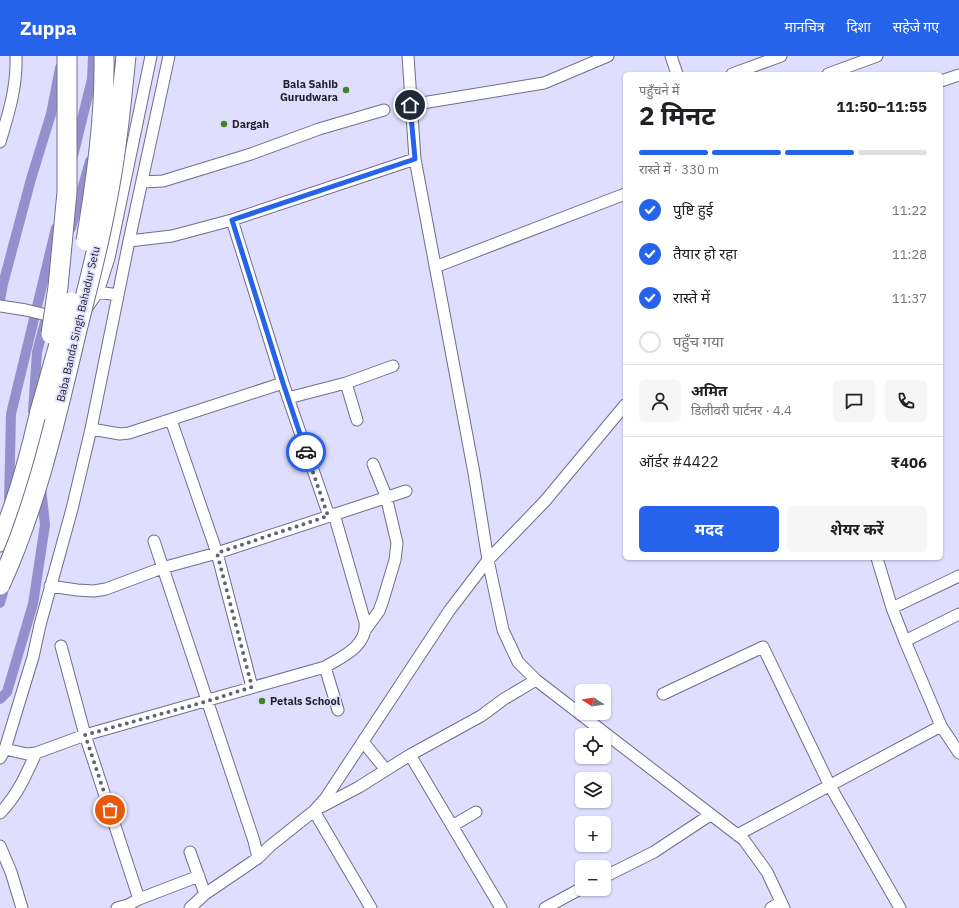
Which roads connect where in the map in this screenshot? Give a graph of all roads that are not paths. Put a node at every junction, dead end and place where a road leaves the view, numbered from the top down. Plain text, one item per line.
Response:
1 (16, 56) edge
2 (67, 56) edge
3 (104, 56) edge
4 (126, 56) edge
5 (151, 56) edge
6 (170, 56) edge
7 (408, 56) edge
8 (608, 56) edge
9 (671, 56) edge
10 (781, 56) edge
11 (876, 56) edge
12 (676, 72) edge
13 (737, 72) edge
14 (833, 72) edge
15 (959, 75) edge
16 (943, 80) edge
17 (410, 105) junction
18 (384, 110) dead end
19 (0, 142) edge
20 (415, 159) junction
21 (142, 182) junction
22 (623, 195) edge
23 (232, 220) junction
24 (129, 241) junction
25 (435, 267) junction
26 (98, 292) junction
27 (118, 295) junction
28 (0, 306) edge
29 (393, 366) dead end
30 (283, 383) junction
31 (346, 383) junction
32 (288, 398) junction
33 (623, 407) edge
34 (40, 411) junction
35 (171, 420) junction
36 (357, 420) dead end
37 (91, 429) junction
38 (373, 464) dead end
39 (406, 491) dead end
40 (386, 496) junction
41 (331, 515) junction
42 (154, 541) dead end
43 (0, 542) edge
44 (217, 553) junction
45 (488, 560) junction
46 (878, 560) edge
47 (162, 568) junction
48 (959, 576) edge
49 (0, 585) edge
50 (50, 586) junction
51 (892, 608) junction
52 (959, 614) edge
53 (366, 629) junction
54 (905, 641) junction
55 (61, 646) dead end
56 (325, 667) junction
57 (536, 680) junction
58 (252, 687) junction
59 (663, 694) dead end
60 (208, 701) junction
61 (338, 710) dead end
62 (941, 726) junction
63 (85, 735) junction
64 (364, 743) junction
65 (959, 752) edge
66 (36, 753) junction
67 (2, 754) edge
68 (410, 755) junction
69 (386, 770) junction
70 (830, 786) junction
71 (314, 811) junction
72 (0, 812) edge
73 (476, 812) dead end
74 (710, 814) junction
75 (452, 826) junction
76 (737, 835) junction
77 (0, 846) edge
78 (190, 852) dead end
79 (258, 858) junction
80 (611, 874) edge
81 (199, 876) junction
82 (575, 892) edge
83 (205, 894) junction
84 (139, 899) junction
85 (782, 905) edge
86 (22, 908) edge
87 (117, 908) edge
88 (190, 908) edge
89 (371, 908) edge
90 (500, 908) edge
91 (545, 908) edge
92 (771, 908) edge
93 (900, 908) edge

1 - 19 street
2 - 34 highway, bridge
3 - 34 highway, Baba Banda Singh Bahadur Setu, bridge
4 - 49 highway, Baba Banda Singh Bahadur Setu, bridge
5 - 26 street
6 - 21 street
7 - 17 street
8 - 17 street
9 - 12 street
10 - 13 street
11 - 14 street
15 - 16 street
17 - 20 street
18 - 21 street
20 - 23 street
20 - 25 street
21 - 24 street
22 - 25 street
23 - 24 street
23 - 30 street
24 - 27 street
25 - 45 street
26 - 27 street
26 - 28 street, bridge
27 - 37 street
29 - 31 street
30 - 32 street
30 - 35 street
31 - 32 street
31 - 36 street
32 - 41 street
33 - 45 street
34 - 43 highway, Baba Banda Singh Bahadur Setu
35 - 37 street
35 - 44 street
37 - 50 street
38 - 40 street
39 - 40 street
40 - 41 street
40 - 53 street
41 - 44 street
41 - 53 street
42 - 47 street
44 - 47 street
44 - 58 street
45 - 57 street
45 - 64 street
46 - 51 street
47 - 50 street
47 - 60 street
48 - 51 street
50 - 67 street
51 - 54 street
52 - 54 street
53 - 56 street
54 - 62 street
55 - 63 street
56 - 58 street
56 - 61 street
57 - 68 street
57 - 74 street
58 - 60 street
59 - 70 street
60 - 63 street
60 - 79 street
62 - 65 street
62 - 70 street
63 - 66 street
63 - 84 street
64 - 69 street
64 - 71 street
66 - 67 street
66 - 72 street
68 - 69 street
68 - 75 street
69 - 71 street
70 - 76 street
70 - 93 street
71 - 79 street
71 - 89 street
73 - 75 street
74 - 76 street
74 - 80 street
75 - 90 street
76 - 85 street
77 - 86 street
78 - 81 street
79 - 83 street
81 - 83 street
81 - 84 street
82 - 91 street
83 - 88 street
84 - 87 street
85 - 92 street

